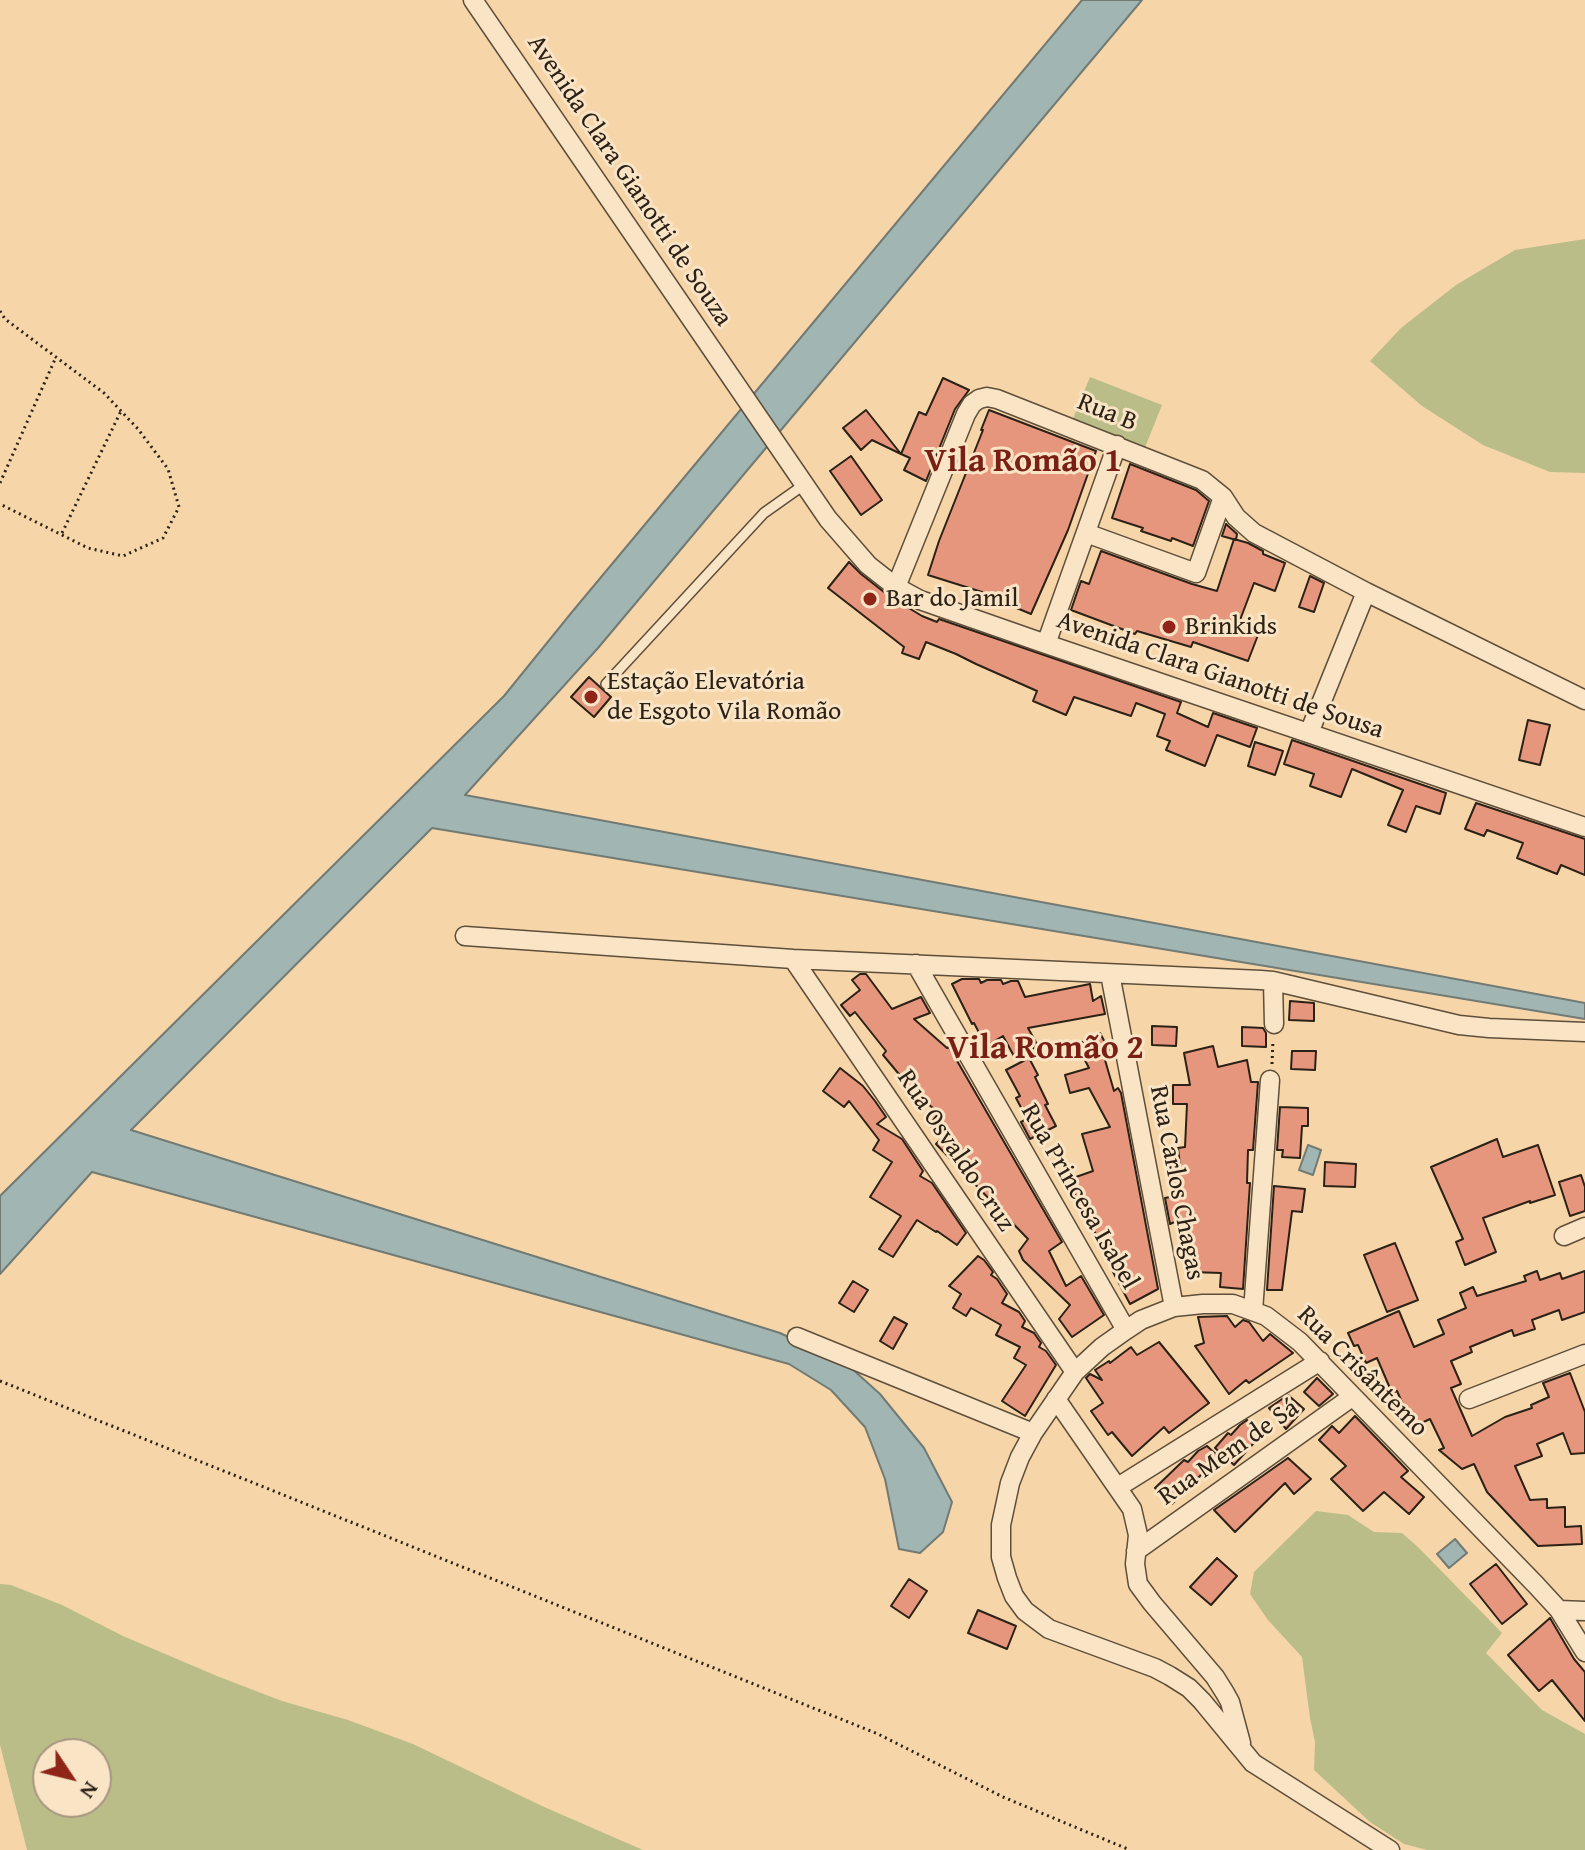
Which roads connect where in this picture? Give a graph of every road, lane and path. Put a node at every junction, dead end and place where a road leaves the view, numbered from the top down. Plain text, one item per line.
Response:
1 (473, 0) edge
2 (0, 311) edge
3 (56, 357) junction
4 (741, 391) joint
5 (121, 411) junction
6 (1117, 445) junction
7 (0, 483) edge
8 (805, 484) junction
9 (1218, 492) junction
10 (0, 504) edge
11 (1086, 533) junction
12 (61, 535) junction
13 (896, 587) junction
14 (1366, 592) junction
15 (1046, 644) junction
16 (606, 684) dead end
17 (1585, 700) edge
18 (1309, 733) junction
19 (1585, 827) edge
20 (465, 936) dead end
21 (793, 959) junction
22 (916, 964) junction
23 (1110, 974) junction
24 (1273, 981) junction
25 (1274, 1024) joint
26 (1585, 1032) edge
27 (1270, 1080) joint
28 (1585, 1227) edge
29 (1564, 1236) dead end
30 (1174, 1307) junction
31 (1253, 1311) junction
32 (1126, 1330) junction
33 (797, 1337) dead end
34 (1585, 1354) edge
35 (1320, 1361) junction
36 (1075, 1372) junction
37 (0, 1381) edge
38 (1352, 1397) junction
39 (1056, 1399) junction
40 (1469, 1399) dead end
41 (1033, 1433) junction
42 (1118, 1487) junction
43 (1136, 1551) junction
44 (1559, 1610) junction
45 (1585, 1611) edge
46 (1585, 1652) edge
47 (1253, 1763) junction
48 (1130, 1850) edge
49 (1390, 1850) edge

1 - 4 street, Avenida Clara Gianotti de Souza
2 - 3 path
3 - 5 path
3 - 7 path
4 - 8 street, Avenida Clara Gianotti de Sousa
5 - 12 path
5 - 12 path
6 - 9 street, Rua B
6 - 11 street
6 - 13 street, Rua B
8 - 13 street, Avenida Clara Gianotti de Sousa
8 - 16 lane
9 - 11 street
9 - 14 street
10 - 12 path
11 - 15 street
13 - 15 street, Avenida Clara Gianotti de Sousa
14 - 17 street
14 - 18 street
15 - 18 street, Avenida Clara Gianotti de Sousa
18 - 19 street, Avenida Clara Gianotti de Sousa
20 - 21 street
21 - 22 street
21 - 36 street, Rua Osvaldo Cruz
22 - 23 street
22 - 32 street, Rua Princesa Isabel
23 - 24 street
23 - 30 street, Rua Carlos Chagas
24 - 25 street
24 - 26 street
25 - 27 path
27 - 31 street
28 - 29 street
30 - 31 street, Rua Crisântemo
30 - 32 street, Rua Crisântemo
31 - 35 street, Rua Crisântemo
32 - 36 street, Rua Crisântemo
33 - 41 street
34 - 40 street
35 - 38 street, Rua Crisântemo
35 - 42 street
36 - 39 street, Rua Crisântemo
37 - 48 path
38 - 43 street, Rua Mem de Sá
38 - 44 street, Rua Crisântemo
39 - 41 street, Rua Crisântemo
39 - 42 street
41 - 47 street, Rua Crisântemo
42 - 43 street
43 - 47 street
44 - 45 street
44 - 46 street, Rua Crisântemo
47 - 49 street, Rua Crisântemo

